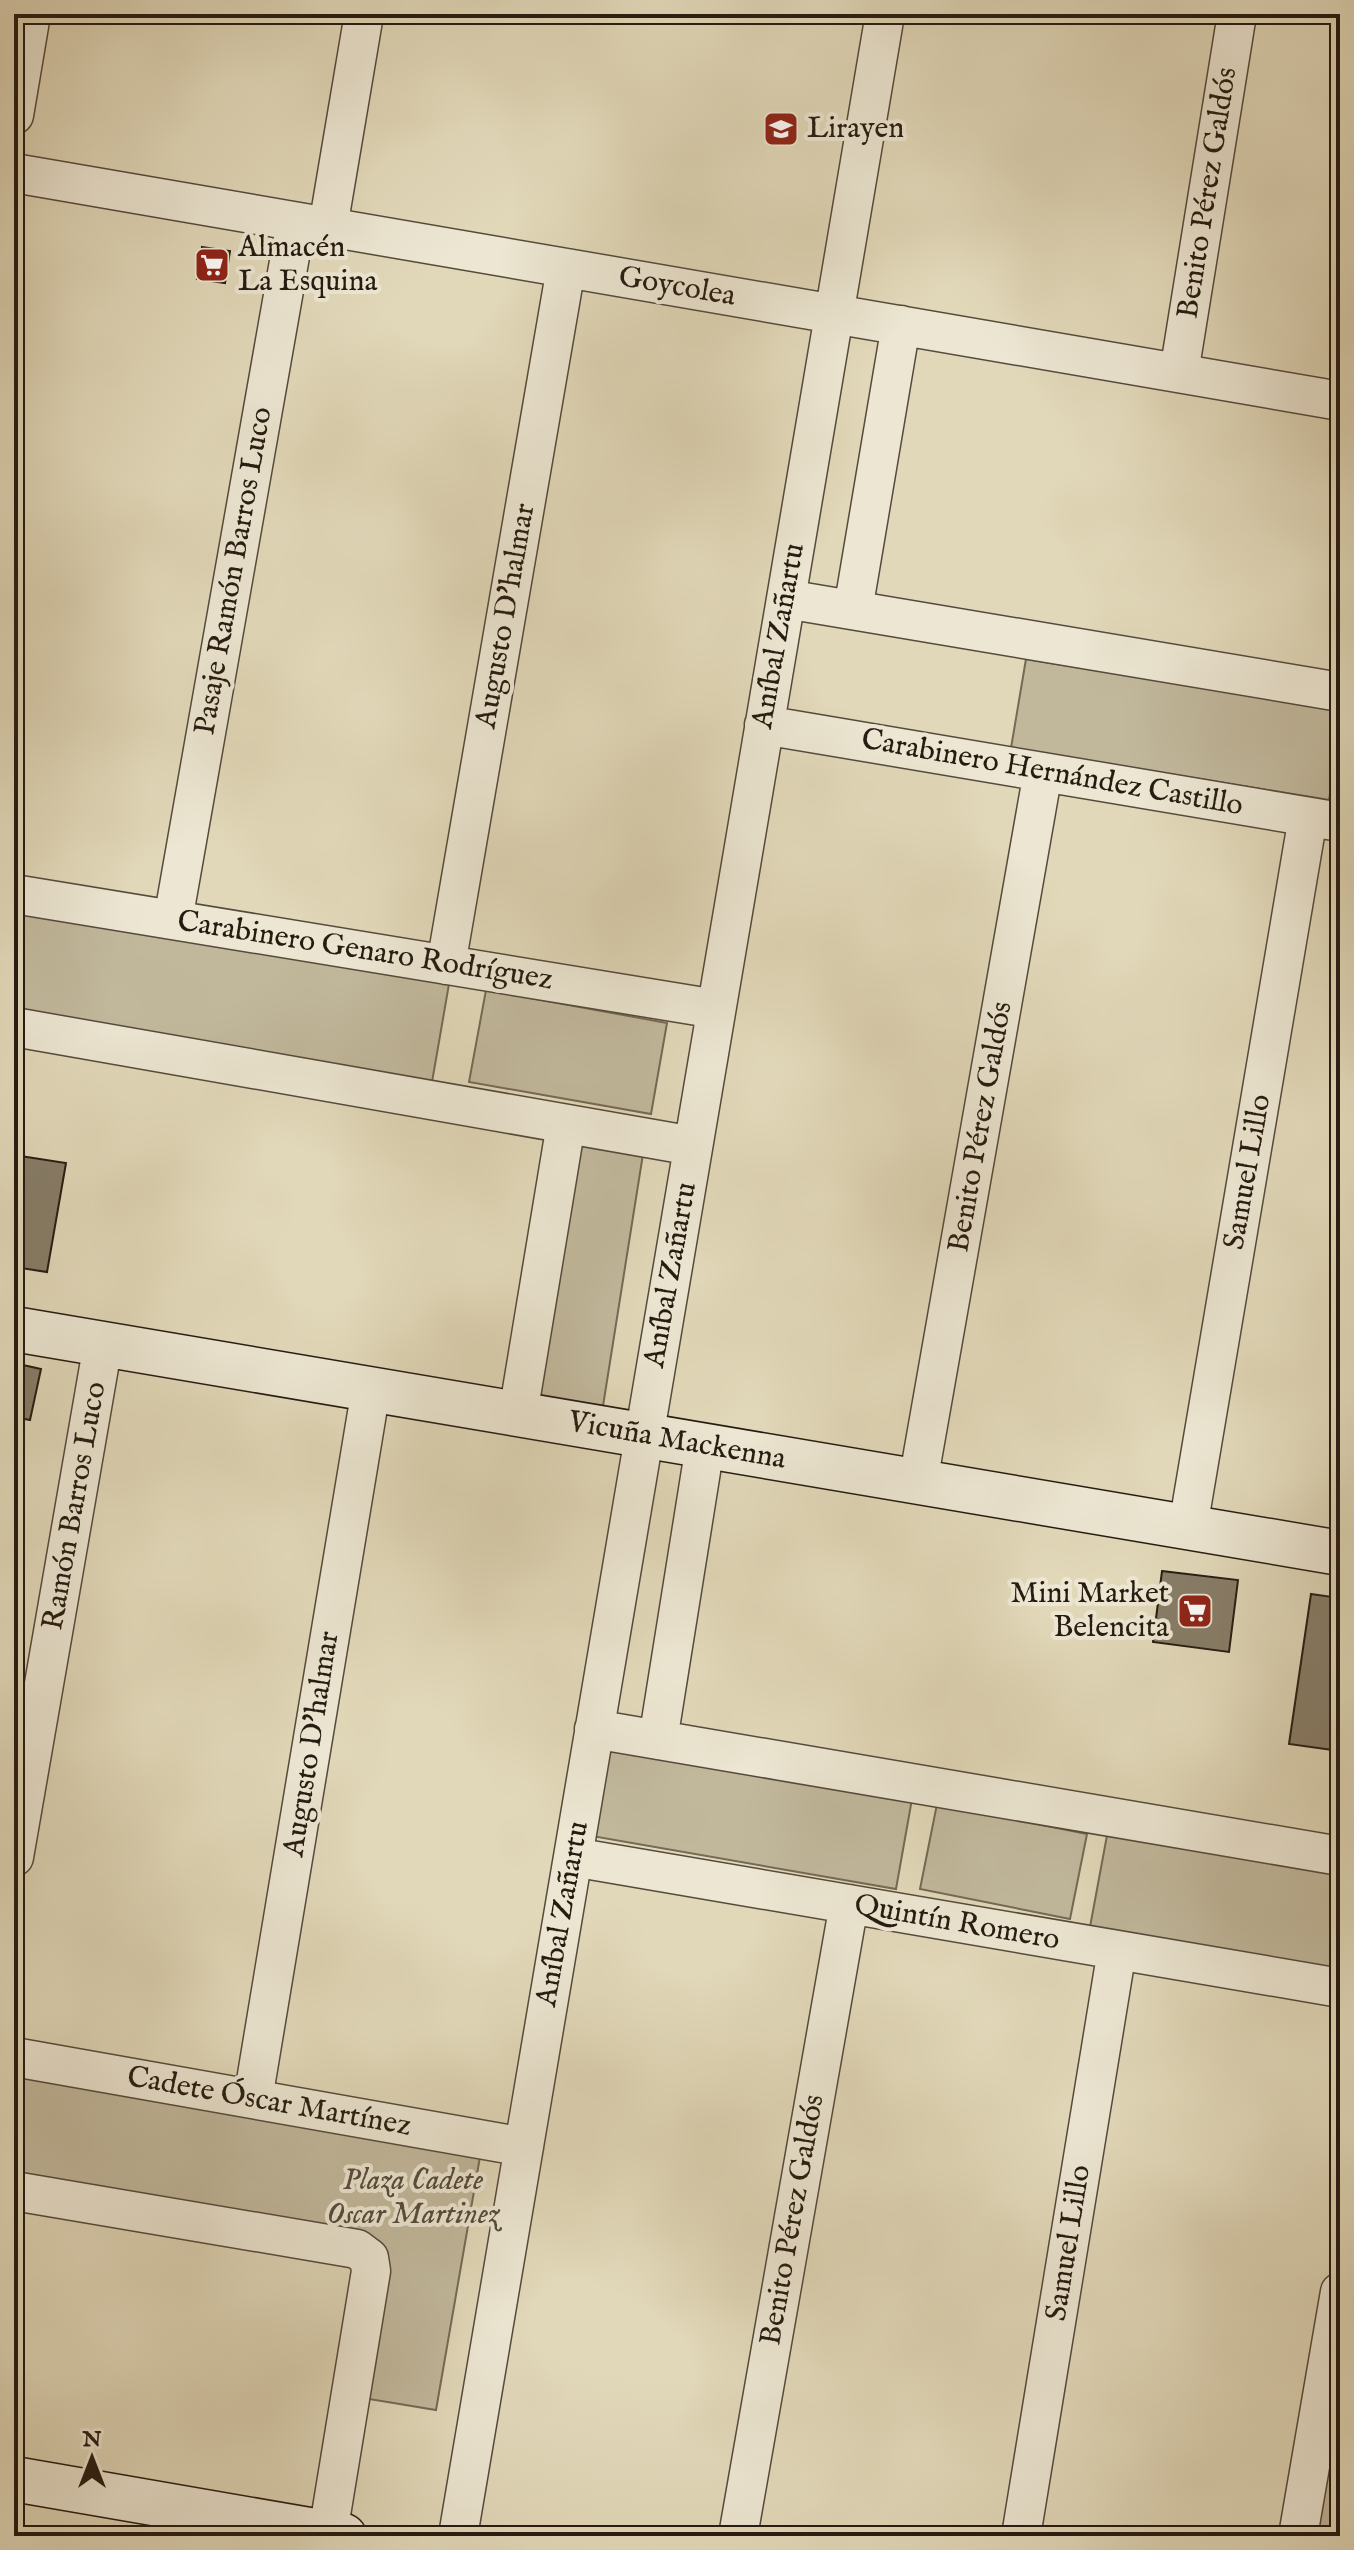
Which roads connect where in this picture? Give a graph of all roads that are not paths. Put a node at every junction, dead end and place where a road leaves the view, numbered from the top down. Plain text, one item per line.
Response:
1 (31, 14) edge
2 (364, 14) edge
3 (885, 14) edge
4 (1237, 14) edge
5 (14, 115) edge
6 (14, 173) edge
7 (312, 224) junction
8 (566, 268) junction
9 (834, 313) junction
10 (901, 325) junction
11 (1179, 373) junction
12 (1340, 401) edge
13 (786, 599) junction
14 (853, 610) junction
15 (1340, 692) edge
16 (764, 725) junction
17 (1043, 772) junction
18 (1324, 819) edge
19 (14, 894) edge
20 (173, 920) junction
21 (446, 965) junction
22 (716, 1009) junction
23 (14, 1027) edge
24 (566, 1124) junction
25 (693, 1146) junction
26 (14, 1329) edge
27 (103, 1344) junction
28 (371, 1389) junction
29 (518, 1414) junction
30 (644, 1436) junction
31 (705, 1446) junction
32 (918, 1482) junction
33 (1188, 1527) junction
34 (1340, 1553) edge
35 (594, 1729) junction
36 (658, 1740) junction
37 (1340, 1856) edge
38 (14, 1857) edge
39 (573, 1857) junction
40 (849, 1904) junction
41 (1117, 1950) junction
42 (1340, 1988) edge
43 (14, 2057) edge
44 (253, 2099) junction
45 (524, 2147) junction
46 (14, 2191) edge
47 (1340, 2292) edge
48 (14, 2479) edge
49 (336, 2534) edge
50 (458, 2536) edge
51 (738, 2536) edge
52 (1021, 2536) edge
53 (1298, 2536) edge

1 - 5 street
2 - 7 street, Pasaje Ramón Barros Luco
3 - 9 street, Aníbal Zañartu
4 - 11 street, Benito Pérez Galdós
6 - 7 street, Goycolea
7 - 8 street, Goycolea
7 - 20 street, Pasaje Ramón Barros Luco
8 - 9 street, Goycolea
8 - 21 street, Augusto D'halmar
9 - 10 street, Goycolea
9 - 13 street, Aníbal Zañartu
10 - 11 street, Goycolea
10 - 14 street
11 - 12 street, Goycolea
13 - 14 street
13 - 16 street, Aníbal Zañartu
14 - 15 street
16 - 17 street, Carabinero Hernández Castillo
16 - 22 street, Aníbal Zañartu
17 - 18 street, Carabinero Hernández Castillo
17 - 32 street, Benito Pérez Galdós
18 - 33 street, Samuel Lillo
19 - 20 street, Carabinero Genaro Rodríguez
20 - 21 street, Carabinero Genaro Rodríguez
21 - 22 street, Carabinero Genaro Rodríguez
22 - 25 street, Aníbal Zañartu
23 - 24 street
24 - 25 street
24 - 29 street
25 - 30 street, Aníbal Zañartu
26 - 27 main road, Vicuña Mackenna
27 - 28 main road, Vicuña Mackenna
27 - 38 street, Ramón Barros Luco
28 - 29 main road, Vicuña Mackenna
28 - 44 street, Augusto D'halmar
29 - 30 main road, Vicuña Mackenna
30 - 31 main road, Vicuña Mackenna
30 - 35 street, Aníbal Zañartu
31 - 32 main road, Vicuña Mackenna
31 - 36 street
32 - 33 main road, Vicuña Mackenna
33 - 34 main road, Vicuña Mackenna
35 - 36 street
35 - 39 street, Aníbal Zañartu
36 - 37 street
39 - 40 street, Quintín Romero
39 - 45 street, Aníbal Zañartu
40 - 41 street, Quintín Romero
40 - 51 street, Benito Pérez Galdós
41 - 42 street, Quintín Romero
41 - 52 street, Samuel Lillo
43 - 44 street, Cadete Óscar Martínez
44 - 45 street, Cadete Óscar Martínez
45 - 50 street, Aníbal Zañartu
46 - 49 street
47 - 53 street
48 - 49 main road

